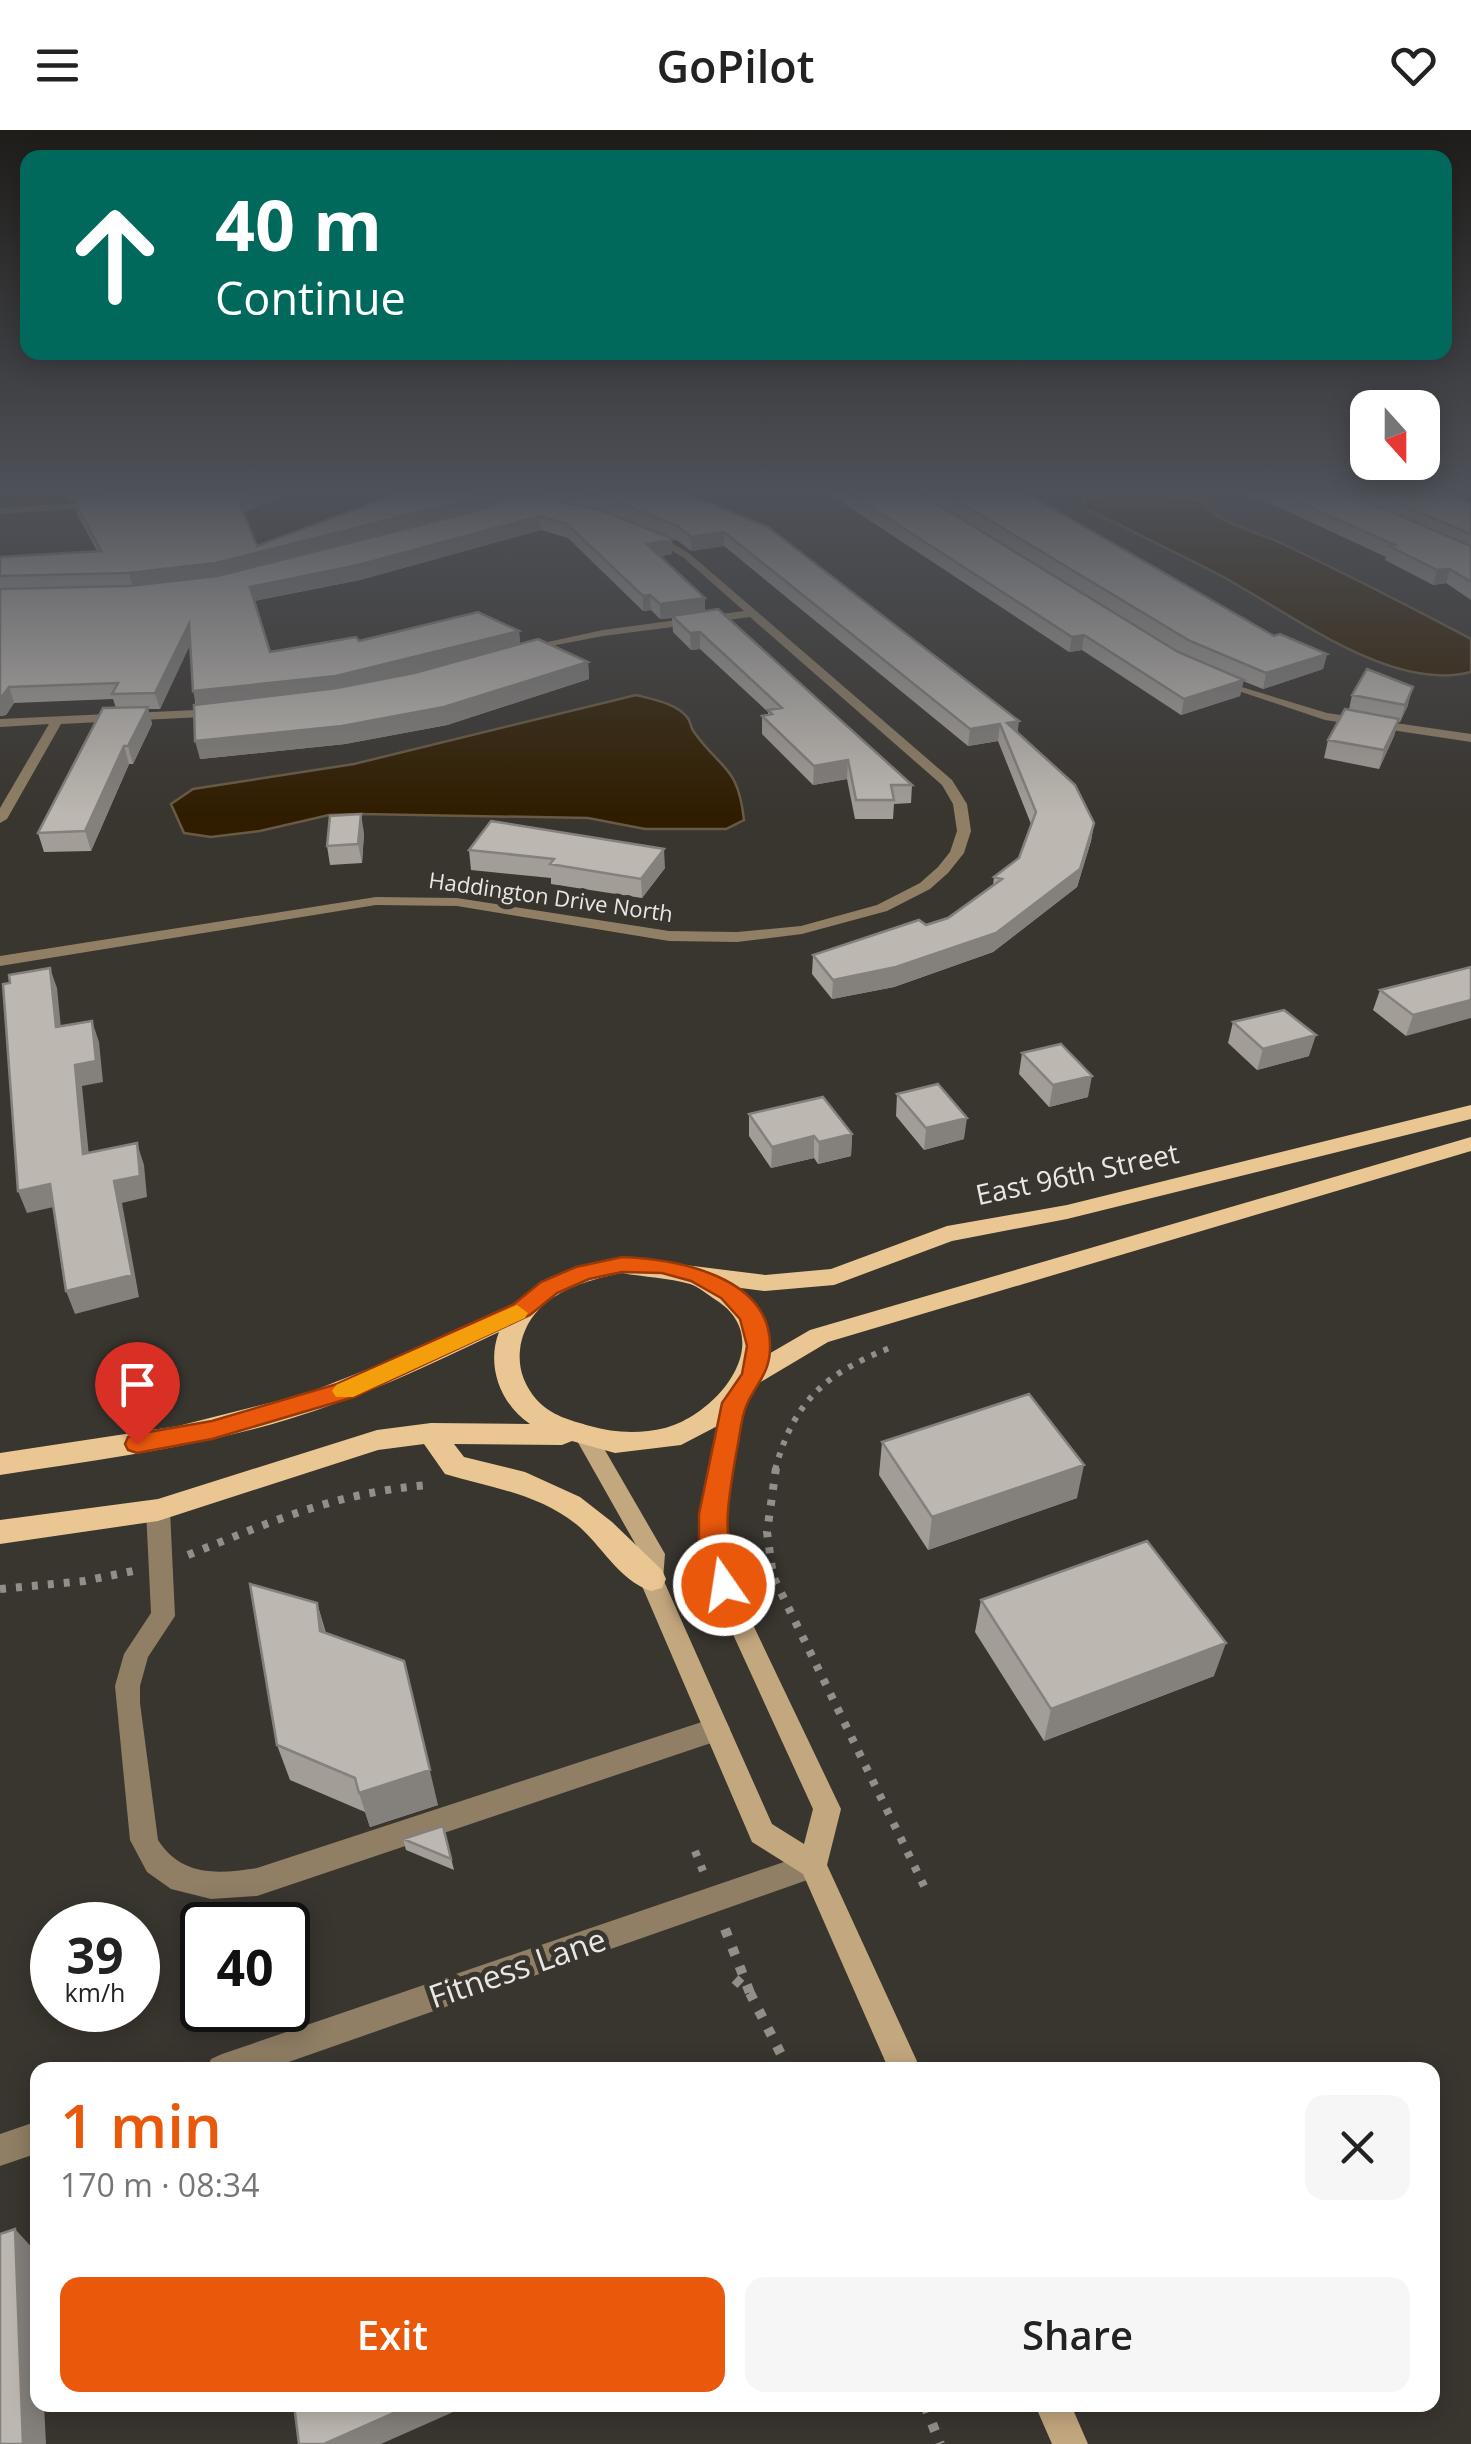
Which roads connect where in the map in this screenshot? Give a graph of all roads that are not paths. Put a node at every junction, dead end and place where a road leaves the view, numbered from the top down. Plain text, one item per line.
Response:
1 (738, 599) edge
2 (754, 613) junction
3 (517, 653) edge
4 (1201, 673) edge
5 (233, 712) edge
6 (57, 720) junction
7 (0, 723) edge
8 (1471, 738) edge
9 (0, 819) edge
10 (0, 961) edge
11 (1471, 1112) edge
12 (1471, 1144) edge
13 (698, 1275) junction
14 (522, 1310) junction
15 (754, 1375) junction
16 (734, 1403) junction
17 (431, 1433) junction
18 (579, 1437) junction
19 (0, 1464) edge
20 (158, 1510) junction
21 (0, 1532) edge
22 (651, 1579) junction
23 (717, 1728) junction
24 (813, 1865) junction
25 (245, 2062) edge
26 (901, 2062) edge
27 (30, 2140) edge
28 (0, 2150) edge
29 (1056, 2412) edge
30 (1070, 2444) edge

1 - 2 street
2 - 3 street
2 - 10 street, Haddington Drive North
4 - 8 street
5 - 6 street
6 - 7 street
6 - 9 street
11 - 13 main road, East 96th Street
12 - 15 main road
13 - 14 main road
13 - 15 main road
14 - 18 main road
14 - 19 main road
15 - 16 main road
16 - 18 main road
16 - 24 street
17 - 18 main road
17 - 20 main road
17 - 22 main road
18 - 22 street
20 - 21 main road
20 - 23 street
22 - 23 street
23 - 24 street
24 - 25 street, Fitness Lane
24 - 26 street
27 - 28 street
29 - 30 street

